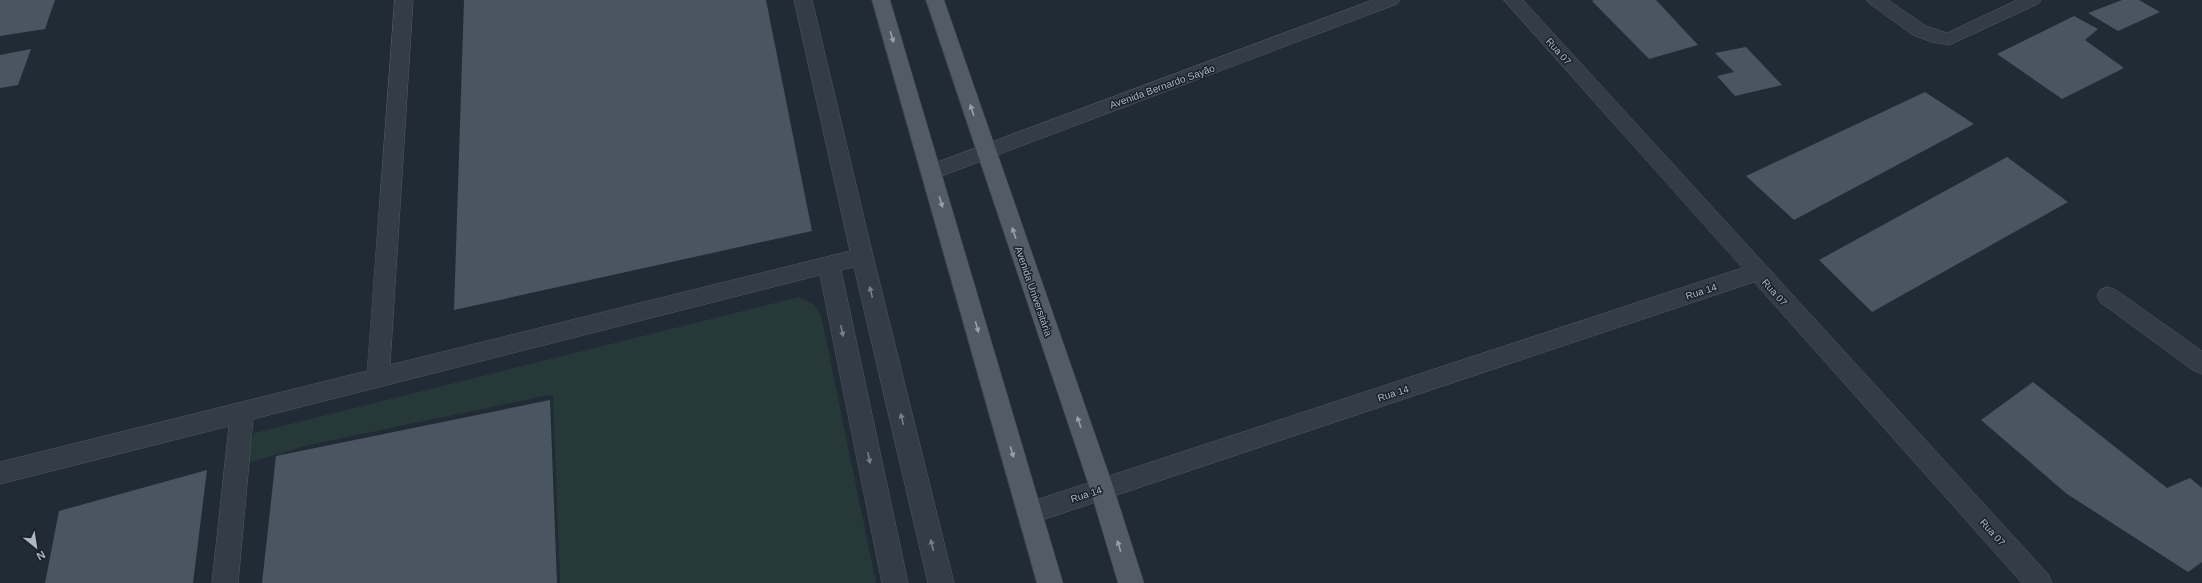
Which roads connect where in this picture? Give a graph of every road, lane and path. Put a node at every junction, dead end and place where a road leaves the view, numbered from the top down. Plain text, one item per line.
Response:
1 (404, 0) edge
2 (803, 0) edge
3 (881, 0) edge
4 (936, 0) edge
5 (1391, 0) edge
6 (1513, 0) edge
7 (1876, 0) edge
8 (2032, 0) edge
9 (986, 151) junction
10 (932, 172) junction
11 (862, 256) junction
12 (829, 265) junction
13 (1757, 272) junction
14 (2108, 296) dead end
15 (2202, 364) edge
16 (378, 378) junction
17 (242, 412) junction
18 (0, 473) edge
19 (1102, 489) junction
20 (1030, 513) junction
21 (224, 583) edge
22 (894, 583) edge
23 (942, 583) edge
24 (1050, 583) edge
25 (1131, 583) edge
26 (2038, 583) edge

1 - 16 street
2 - 11 street
3 -> 10 main road
9 -> 4 main road, Avenida Universitária
5 - 9 street, Avenida Bernardo Sayão
6 - 13 street, Rua 07
7 - 8 street
9 - 10 street, Avenida Bernardo Sayão
19 -> 9 main road, Avenida Universitária
10 -> 20 main road
11 - 12 street
23 -> 11 street
12 - 16 street
12 -> 22 street
13 - 19 street, Rua 14
13 - 26 street, Rua 07
14 - 15 street
16 - 17 street
17 - 18 street
17 - 21 street
19 - 20 street, Rua 14
25 -> 19 main road, Avenida Universitária
20 - 24 main road

